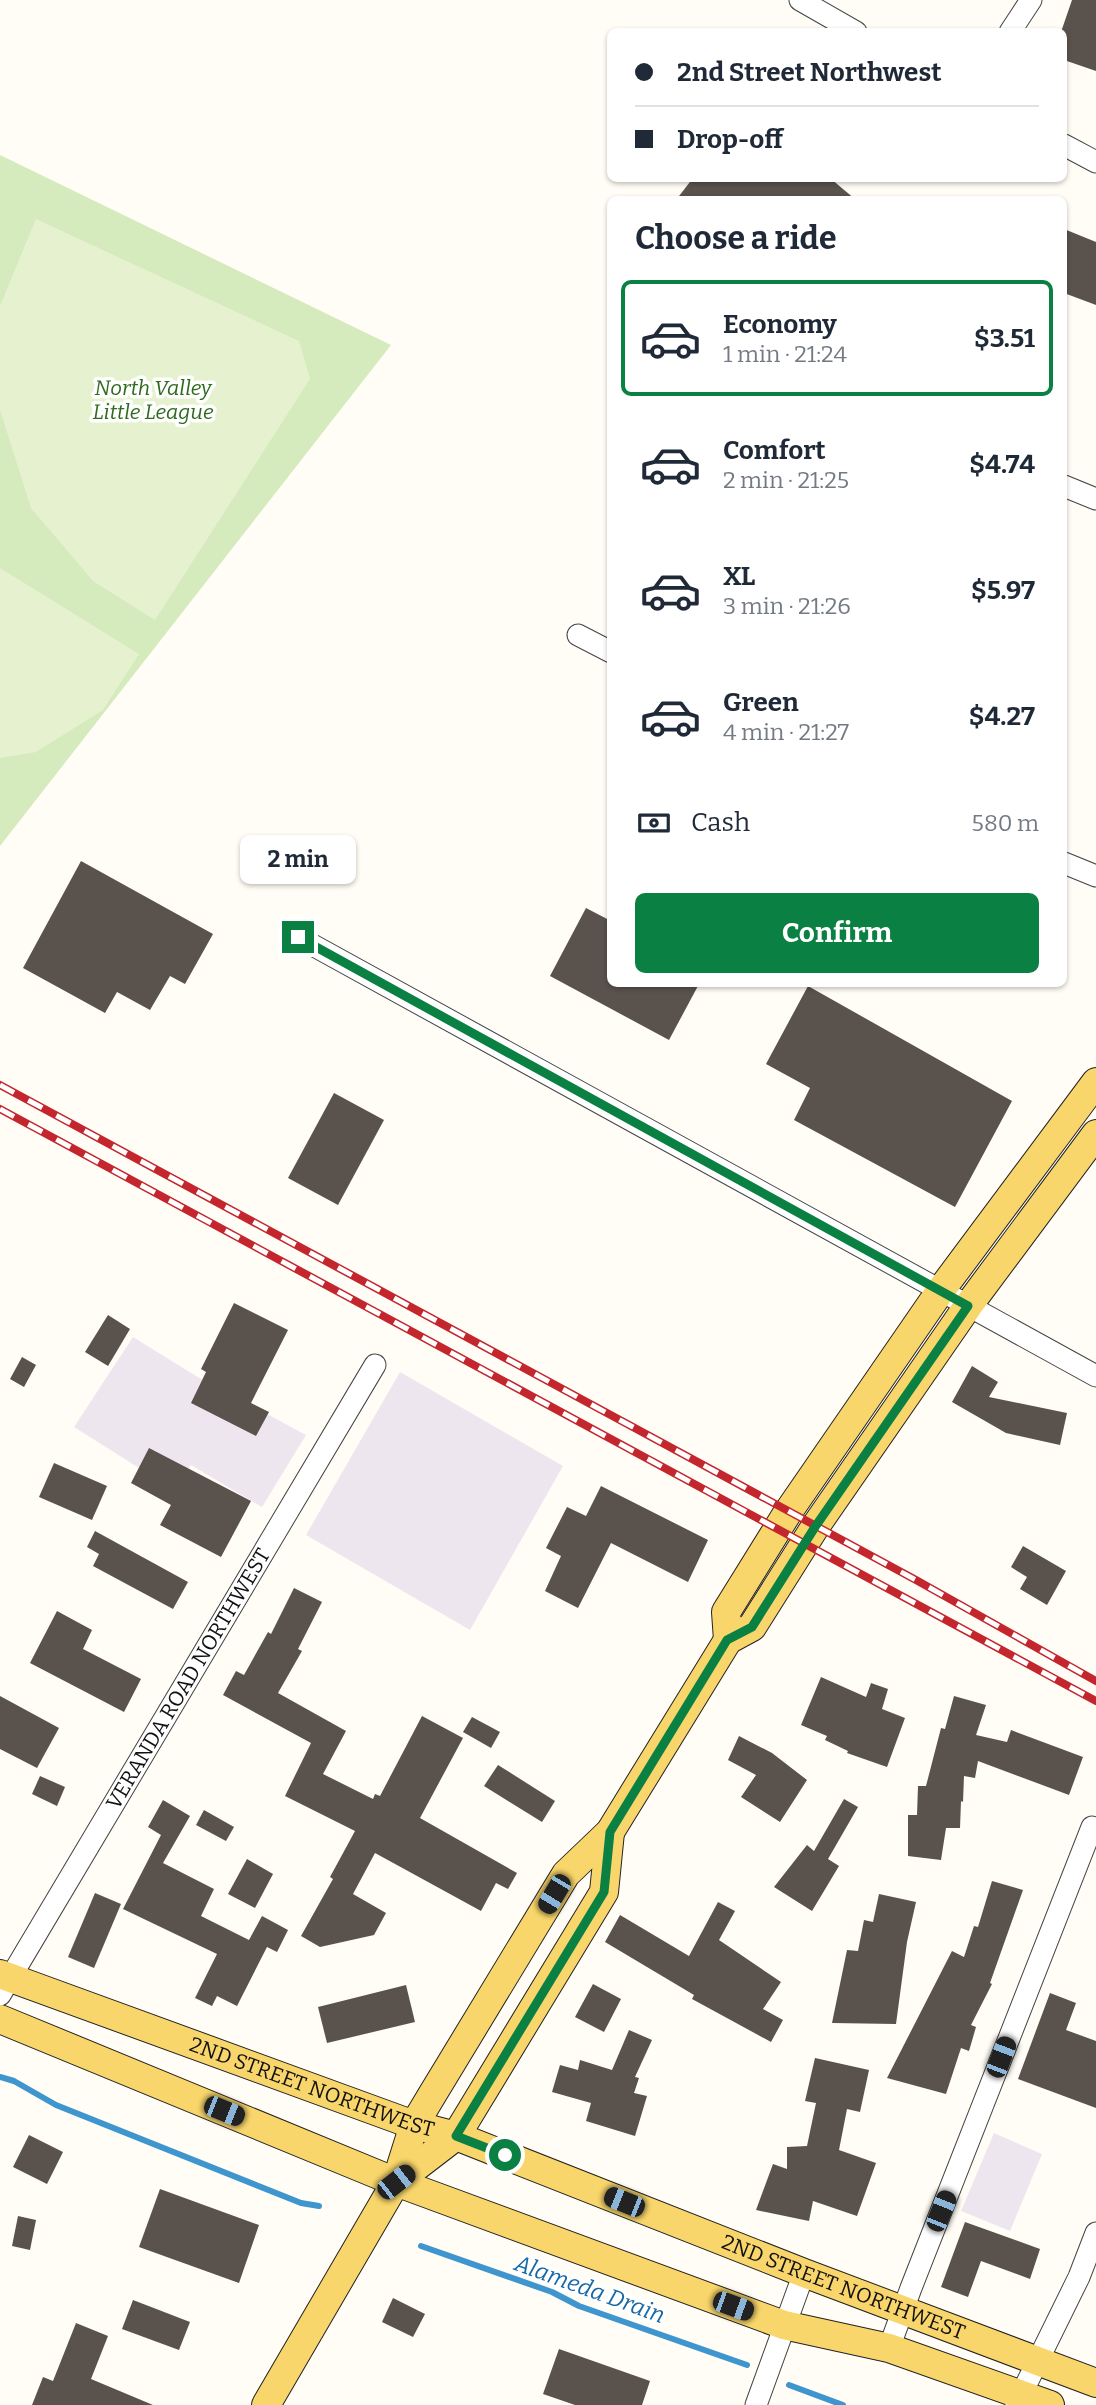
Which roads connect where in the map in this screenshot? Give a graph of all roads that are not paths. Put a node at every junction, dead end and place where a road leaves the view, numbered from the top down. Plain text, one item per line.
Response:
1 (800, 0) edge
2 (1031, 0) edge
3 (849, 28) edge
4 (1013, 28) edge
5 (1067, 147) edge
6 (1096, 162) edge
7 (1067, 487) edge
8 (1096, 499) edge
9 (578, 635) dead end
10 (607, 650) edge
11 (1067, 864) edge
12 (1096, 876) edge
13 (298, 937) dead end
14 (1096, 1082) edge
15 (1096, 1134) edge
16 (941, 1290) junction
17 (968, 1306) junction
18 (375, 1365) dead end
19 (1096, 1376) edge
20 (727, 1640) junction
21 (1091, 1827) dead end
22 (610, 1832) junction
23 (4, 1983) edge
24 (0, 2019) edge
25 (414, 2125) junction
26 (456, 2136) junction
27 (396, 2182) junction
28 (1096, 2233) edge
29 (804, 2273) junction
30 (903, 2309) junction
31 (784, 2325) junction
32 (889, 2348) junction
33 (1038, 2360) junction
34 (1096, 2383) edge
35 (1018, 2399) edge
36 (266, 2405) edge
37 (757, 2405) edge
38 (1049, 2405) edge

1 - 3 street
2 - 4 street
5 - 6 street
7 - 8 street
9 - 10 street
11 - 12 street
13 - 16 street
14 - 16 main road
15 - 17 main road
16 - 17 street
16 - 20 main road
17 - 19 street
17 - 20 main road
18 - 23 street, VERANDA ROAD NORTHWEST
20 - 22 main road
21 - 30 street
22 - 25 main road
22 - 26 main road
23 - 25 main road, 2ND STREET NORTHWEST
24 - 27 main road, 2ND STREET NORTHWEST
25 - 26 main road, 2ND STREET NORTHWEST
25 - 27 main road
26 - 27 main road
26 - 29 main road, 2ND STREET NORTHWEST
27 - 31 main road, 2ND STREET NORTHWEST
27 - 36 main road
28 - 33 street
29 - 30 main road, 2ND STREET NORTHWEST
29 - 31 street
30 - 32 street
30 - 33 main road, 2ND STREET NORTHWEST
31 - 32 main road, 2ND STREET NORTHWEST
31 - 37 street
32 - 35 main road, 2ND STREET NORTHWEST
33 - 34 main road, 2ND STREET NORTHWEST
33 - 35 street
35 - 38 main road, 2ND STREET NORTHWEST

